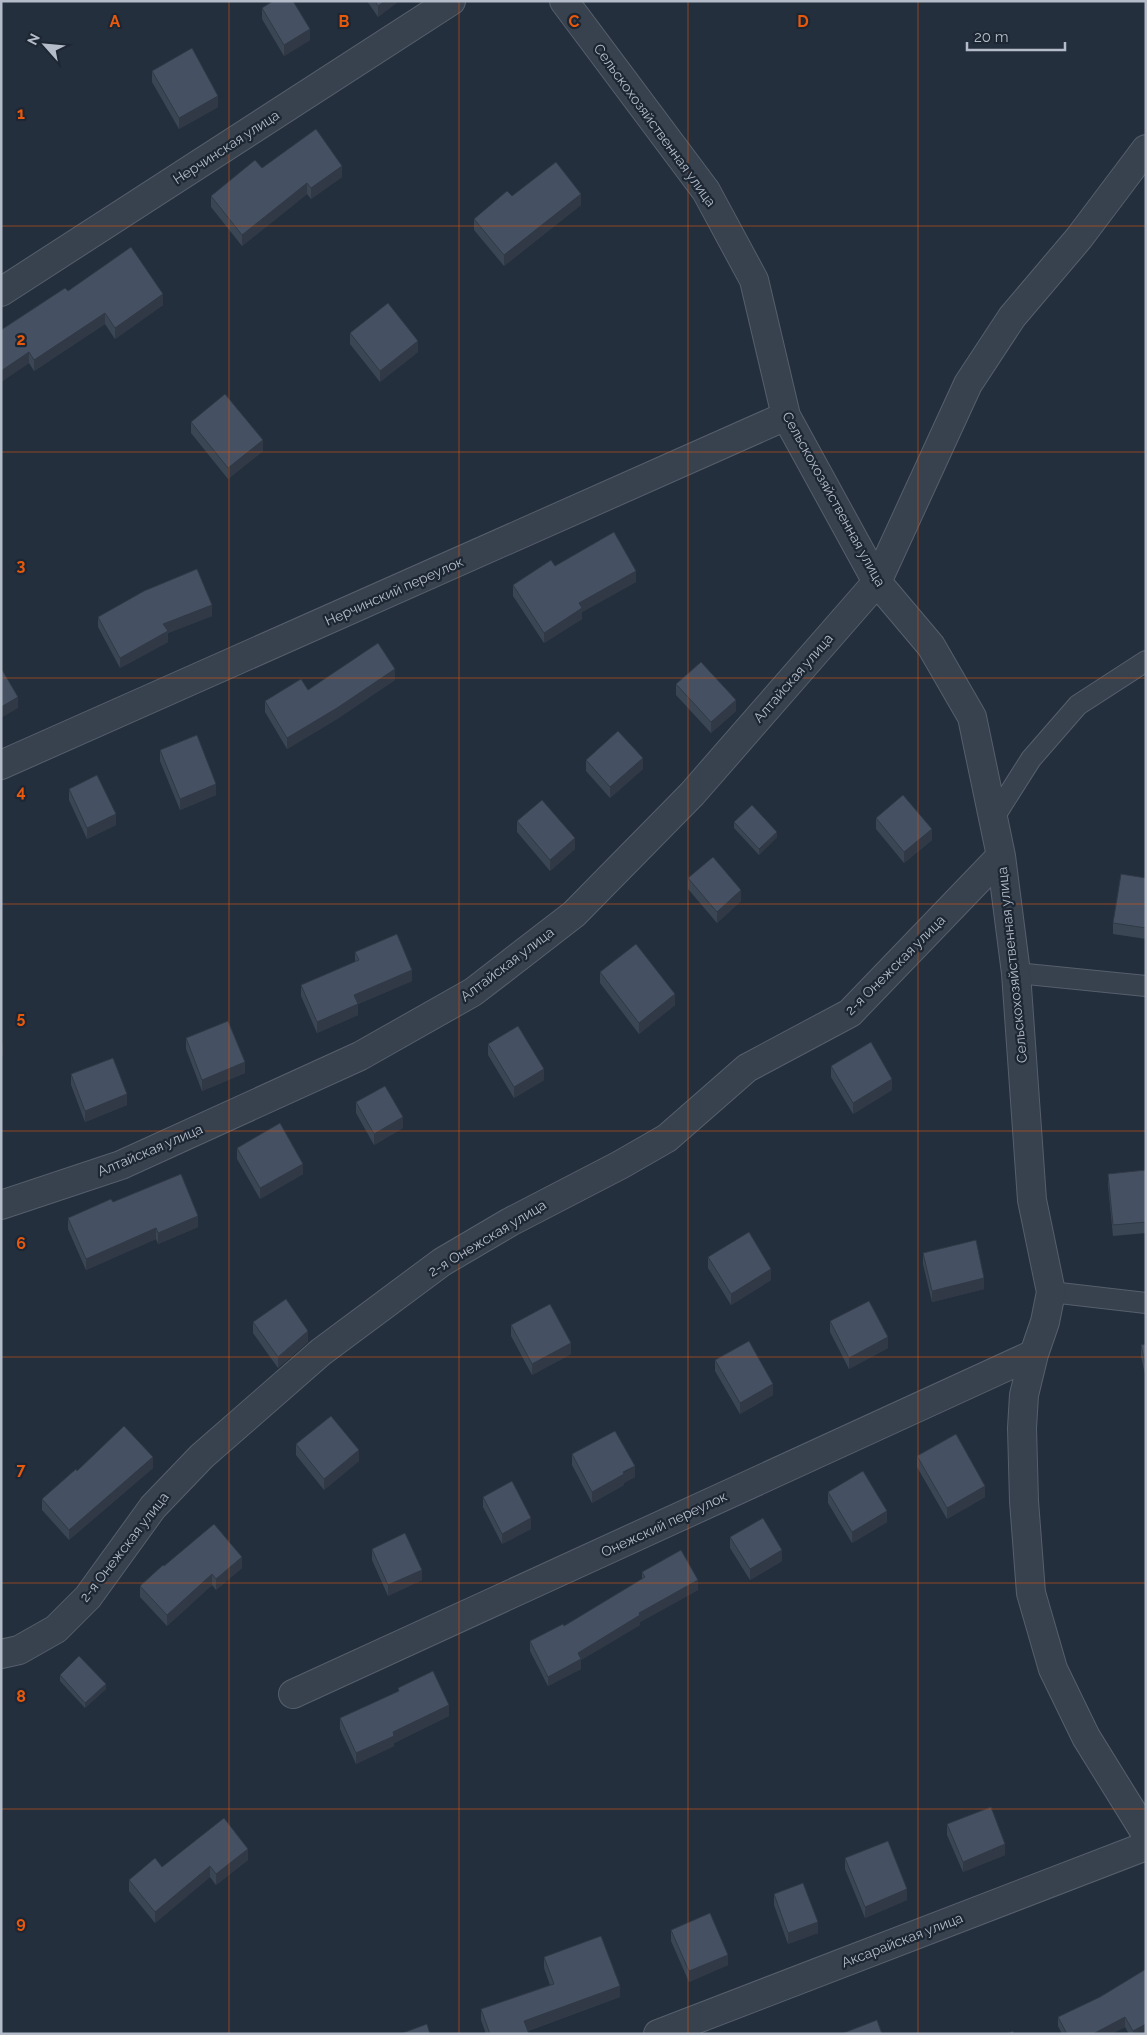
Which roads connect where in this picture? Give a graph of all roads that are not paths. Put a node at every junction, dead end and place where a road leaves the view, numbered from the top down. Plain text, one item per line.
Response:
1 (451, 1) edge
2 (564, 1) edge
3 (1146, 150) edge
4 (1, 292) edge
5 (786, 416) junction
6 (877, 582) junction
7 (1146, 661) edge
8 (1, 765) edge
9 (993, 819) junction
10 (1001, 856) junction
11 (1016, 973) junction
12 (1146, 986) edge
13 (1, 1205) edge
14 (1050, 1292) junction
15 (1146, 1303) edge
16 (1034, 1354) junction
17 (1, 1654) edge
18 (293, 1694) dead end
19 (1146, 1834) edge
20 (1146, 1846) edge
21 (658, 2034) edge

1 - 4 street, Нерчинская улица
2 - 5 street, Сельскохозяйственная улица
3 - 6 street, Алтайская улица
5 - 6 street, Сельскохозяйственная улица
5 - 8 street, Нерчинский переулок
6 - 9 street, Сельскохозяйственная улица
6 - 13 street, Алтайская улица
7 - 9 lane
9 - 10 street, Сельскохозяйственная улица
10 - 11 street, Сельскохозяйственная улица
10 - 17 street, 2-я Онежская улица
11 - 12 lane
11 - 14 street, Сельскохозяйственная улица
14 - 15 lane
14 - 16 street, Сельскохозяйственная улица
16 - 18 street, Онежский переулок
16 - 19 street, Сельскохозяйственная улица
20 - 21 street, Аксарайская улица

